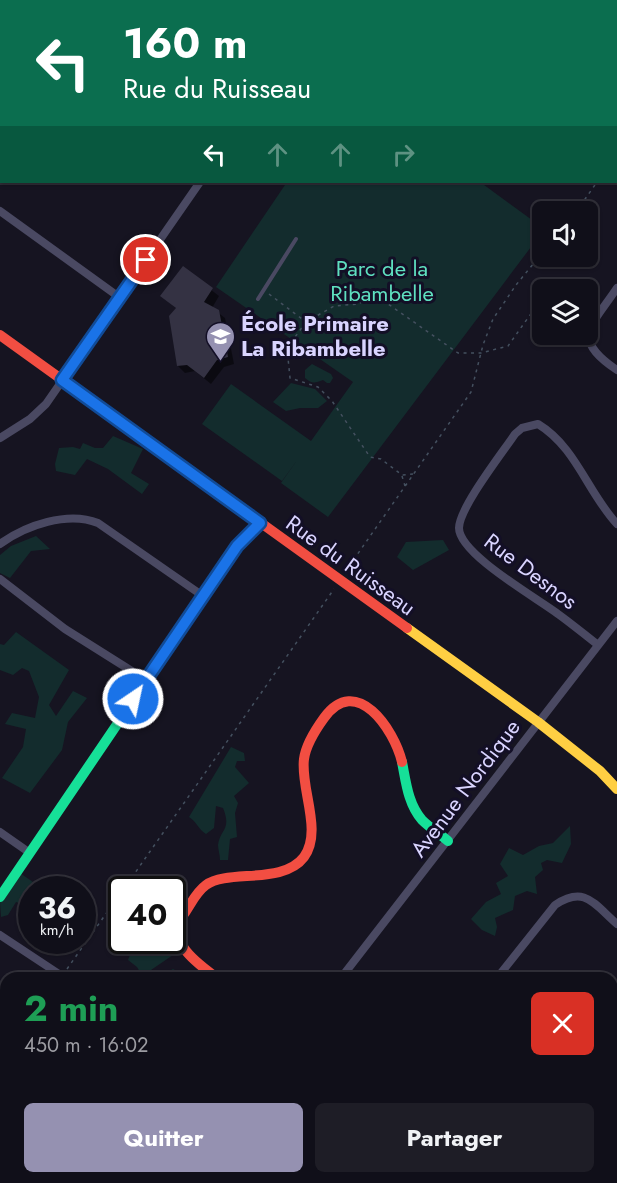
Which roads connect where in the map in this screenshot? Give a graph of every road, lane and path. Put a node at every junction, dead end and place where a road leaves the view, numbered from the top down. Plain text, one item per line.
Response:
1 (199, 183) edge
2 (596, 183) edge
3 (584, 201) edge
4 (0, 211) edge
5 (296, 239) dead end
6 (617, 288) edge
7 (264, 290) junction
8 (120, 297) junction
9 (258, 299) dead end
10 (532, 316) edge
11 (306, 321) junction
12 (0, 335) edge
13 (617, 370) edge
14 (62, 380) junction
15 (0, 438) edge
16 (414, 474) dead end
17 (402, 476) junction
18 (405, 486) dead end
19 (260, 523) junction
20 (617, 524) edge
21 (0, 544) edge
22 (0, 579) edge
23 (203, 596) junction
24 (617, 621) edge
25 (598, 645) junction
26 (146, 680) junction
27 (538, 722) junction
28 (617, 789) edge
29 (0, 832) edge
30 (448, 841) junction
31 (30, 853) junction
32 (0, 897) edge
33 (108, 912) edge
34 (617, 924) edge
35 (0, 935) edge
36 (56, 972) edge
37 (67, 972) edge
38 (209, 972) edge
39 (346, 972) edge
40 (502, 972) edge

1 - 8 street
2 - 3 path
4 - 8 street
5 - 7 lane
6 - 13 street
7 - 9 lane
7 - 11 path
8 - 14 street
10 - 11 path
11 - 17 path
12 - 14 street, Rue du Ruisseau
14 - 15 street
14 - 19 street, Rue du Ruisseau
16 - 17 path
17 - 18 path
19 - 23 street
19 - 27 street, Rue du Ruisseau
20 - 25 street, Rue Desnos
21 - 23 street
22 - 26 street
23 - 26 street
24 - 25 street, Avenue Nordique
25 - 27 street, Avenue Nordique
26 - 31 street
27 - 28 street, Rue du Ruisseau
27 - 30 street, Avenue Nordique
29 - 31 street
30 - 38 street
30 - 39 street, Avenue Nordique
31 - 32 street
33 - 37 path
34 - 40 street
35 - 36 street

